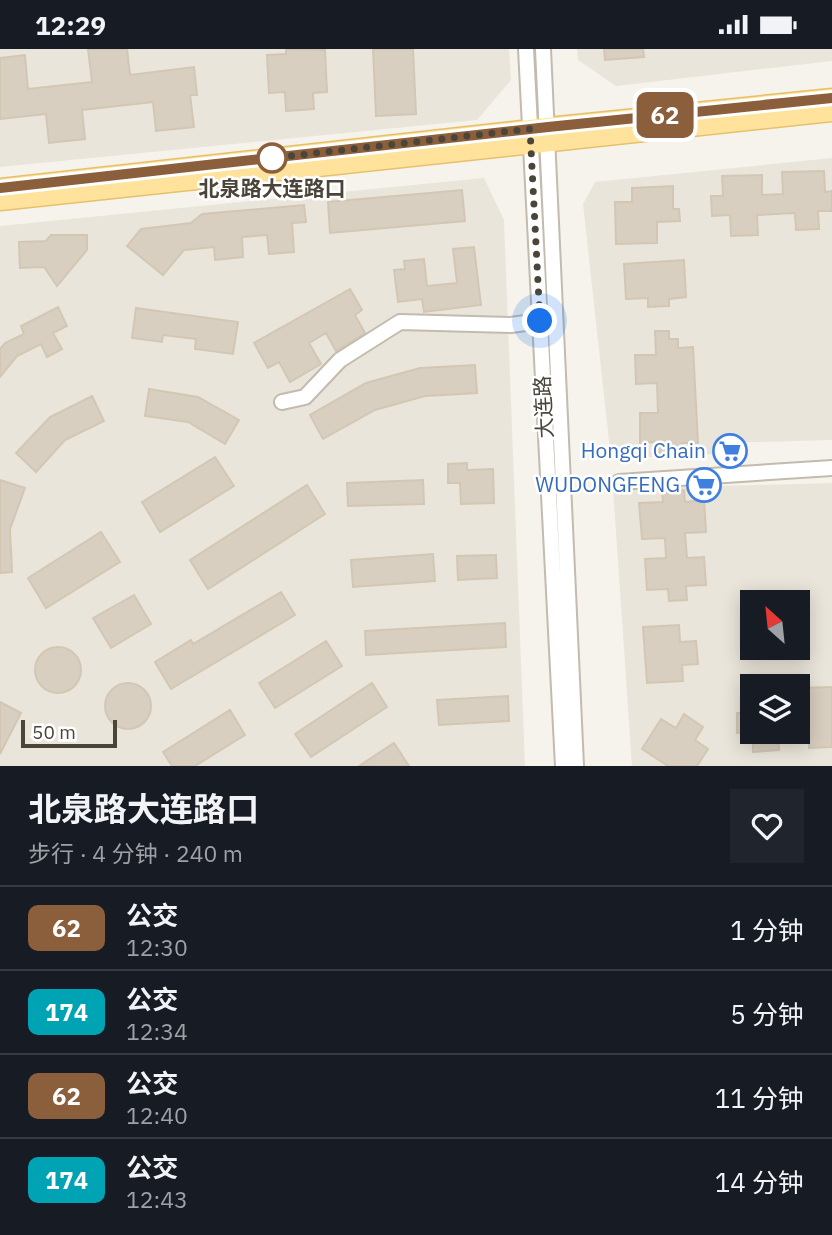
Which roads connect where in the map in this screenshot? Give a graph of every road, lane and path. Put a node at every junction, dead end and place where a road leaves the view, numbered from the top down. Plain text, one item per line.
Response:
1 (526, 49) edge
2 (543, 49) edge
3 (832, 98) edge
4 (832, 112) edge
5 (539, 135) junction
6 (0, 188) edge
7 (0, 201) edge
8 (556, 318) junction
9 (540, 321) junction
10 (282, 402) dead end
11 (832, 468) edge
12 (619, 482) dead end
13 (562, 766) edge
14 (576, 766) edge

1 - 5 street, 大连路
2 - 5 street, 大连路
3 - 5 main road
4 - 5 main road
5 - 6 main road
5 - 7 main road
5 - 8 street, 大连路
5 - 9 street, 大连路
8 - 9 street
8 - 14 street, 大连路
9 - 10 street
9 - 13 street, 大连路
11 - 12 street

